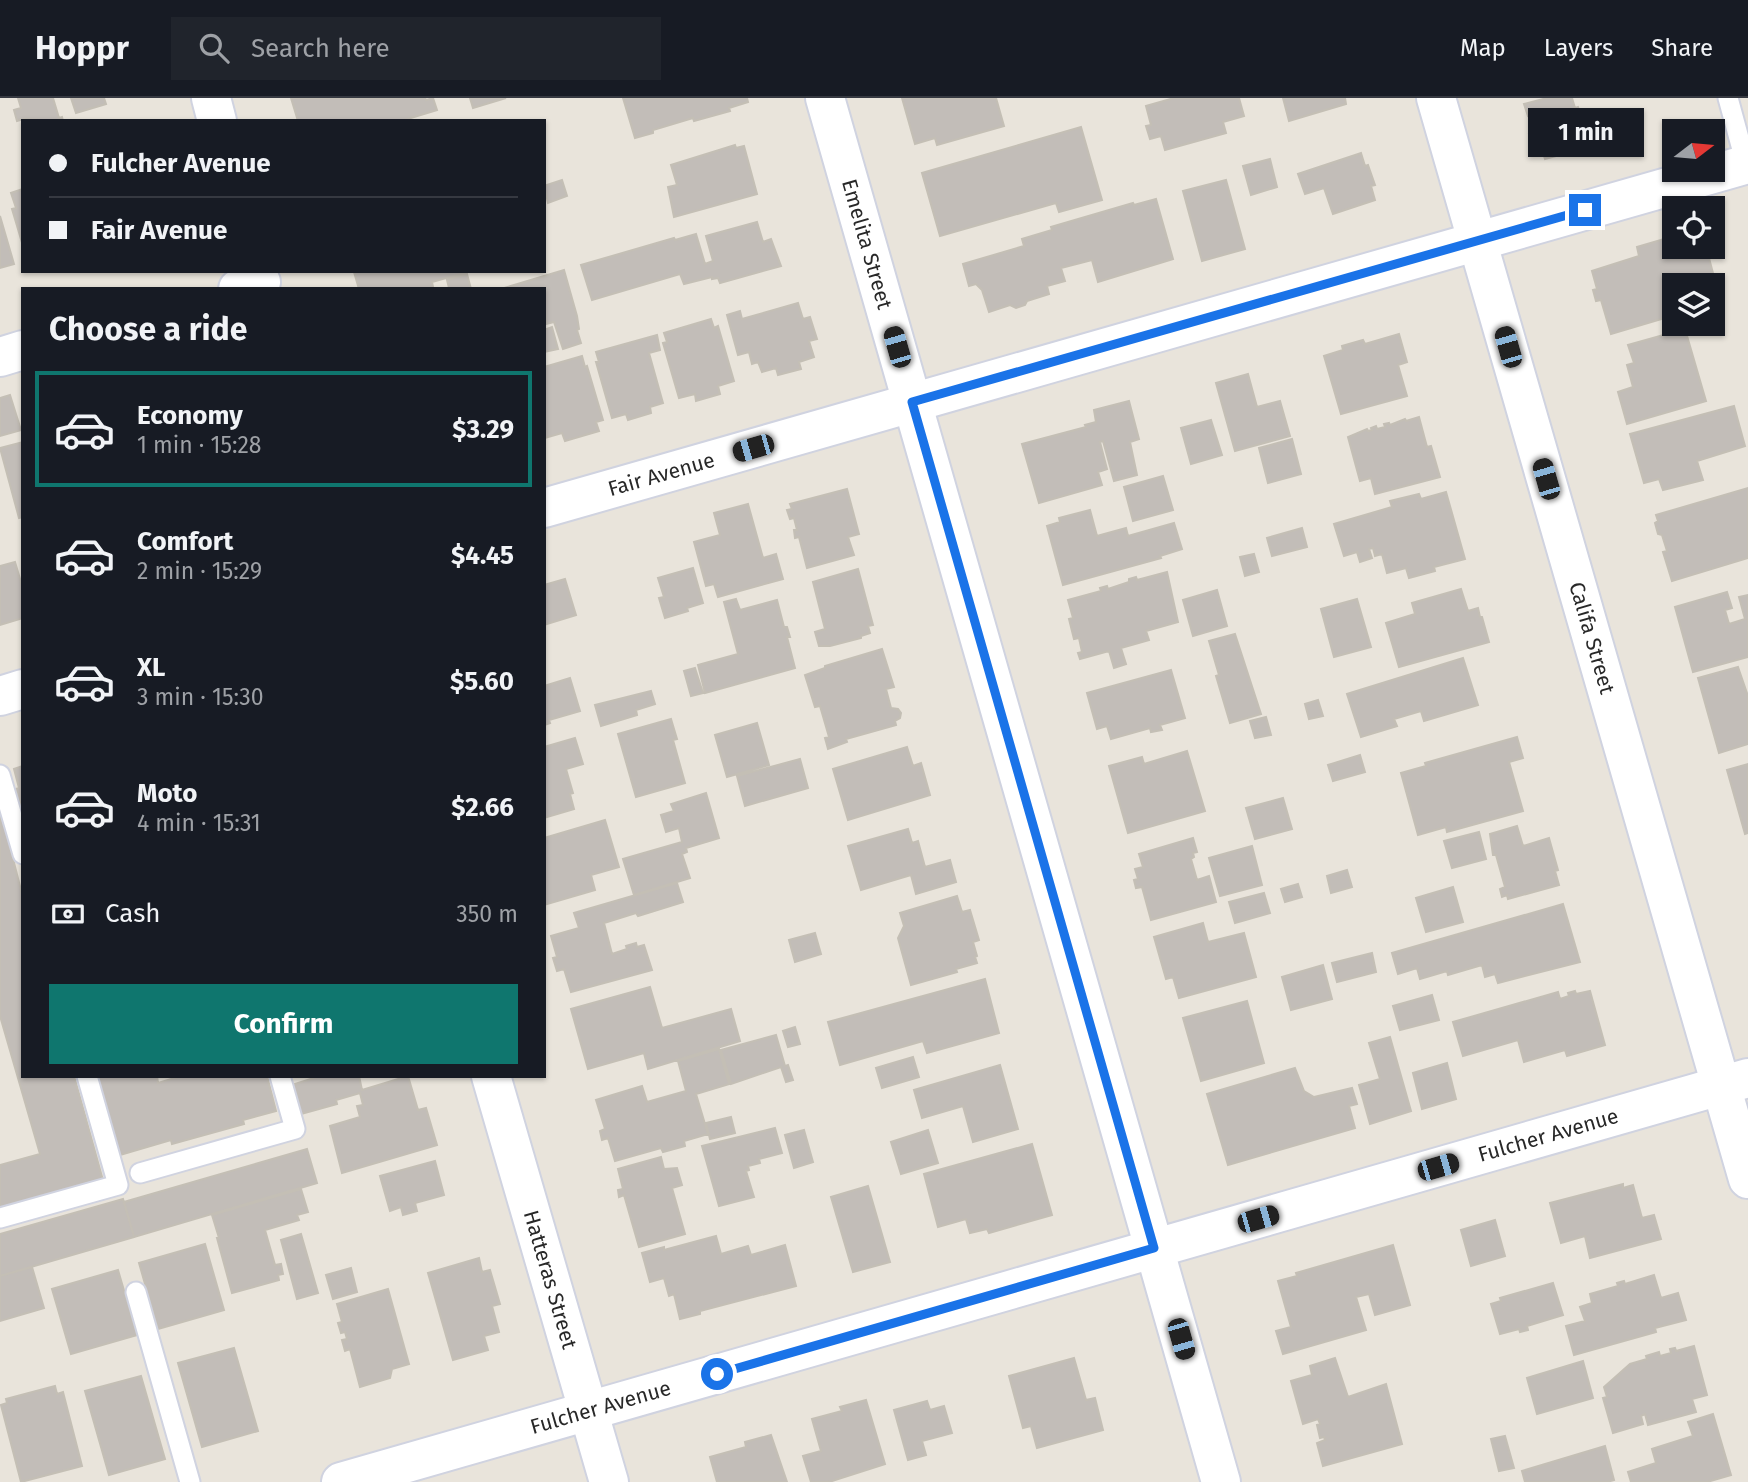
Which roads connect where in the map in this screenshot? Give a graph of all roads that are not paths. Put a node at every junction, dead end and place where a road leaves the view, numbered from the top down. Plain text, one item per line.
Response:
1 (211, 98) edge
2 (825, 98) edge
3 (1436, 98) edge
4 (1728, 98) edge
5 (216, 119) edge
6 (1747, 164) edge
7 (1477, 241) junction
8 (21, 351) edge
9 (0, 357) edge
10 (912, 402) junction
11 (546, 507) edge
12 (21, 690) edge
13 (0, 696) edge
14 (0, 775) edge
15 (21, 847) edge
16 (88, 1078) edge
17 (281, 1078) edge
18 (492, 1078) edge
19 (1735, 1082) edge
20 (140, 1173) dead end
21 (1748, 1179) edge
22 (0, 1218) edge
23 (1154, 1248) junction
24 (136, 1292) dead end
25 (588, 1411) junction
26 (190, 1482) edge
27 (341, 1482) edge
28 (609, 1482) edge
29 (1221, 1482) edge

1 - 5 street
2 - 10 street, Emelita Street
3 - 7 street, Califa Street
4 - 6 lane
6 - 7 street, Fair Avenue
7 - 10 street, Fair Avenue
7 - 19 street, Califa Street
8 - 9 street
10 - 11 street, Fair Avenue
10 - 23 street, Emelita Street
12 - 13 street
14 - 15 lane
16 - 22 lane
17 - 20 lane
18 - 25 street, Hatteras Street
19 - 21 street, Califa Street
19 - 23 street, Fulcher Avenue
23 - 25 street, Fulcher Avenue
23 - 29 street, Emelita Street
24 - 26 lane
25 - 27 street, Fulcher Avenue
25 - 28 street, Hatteras Street

